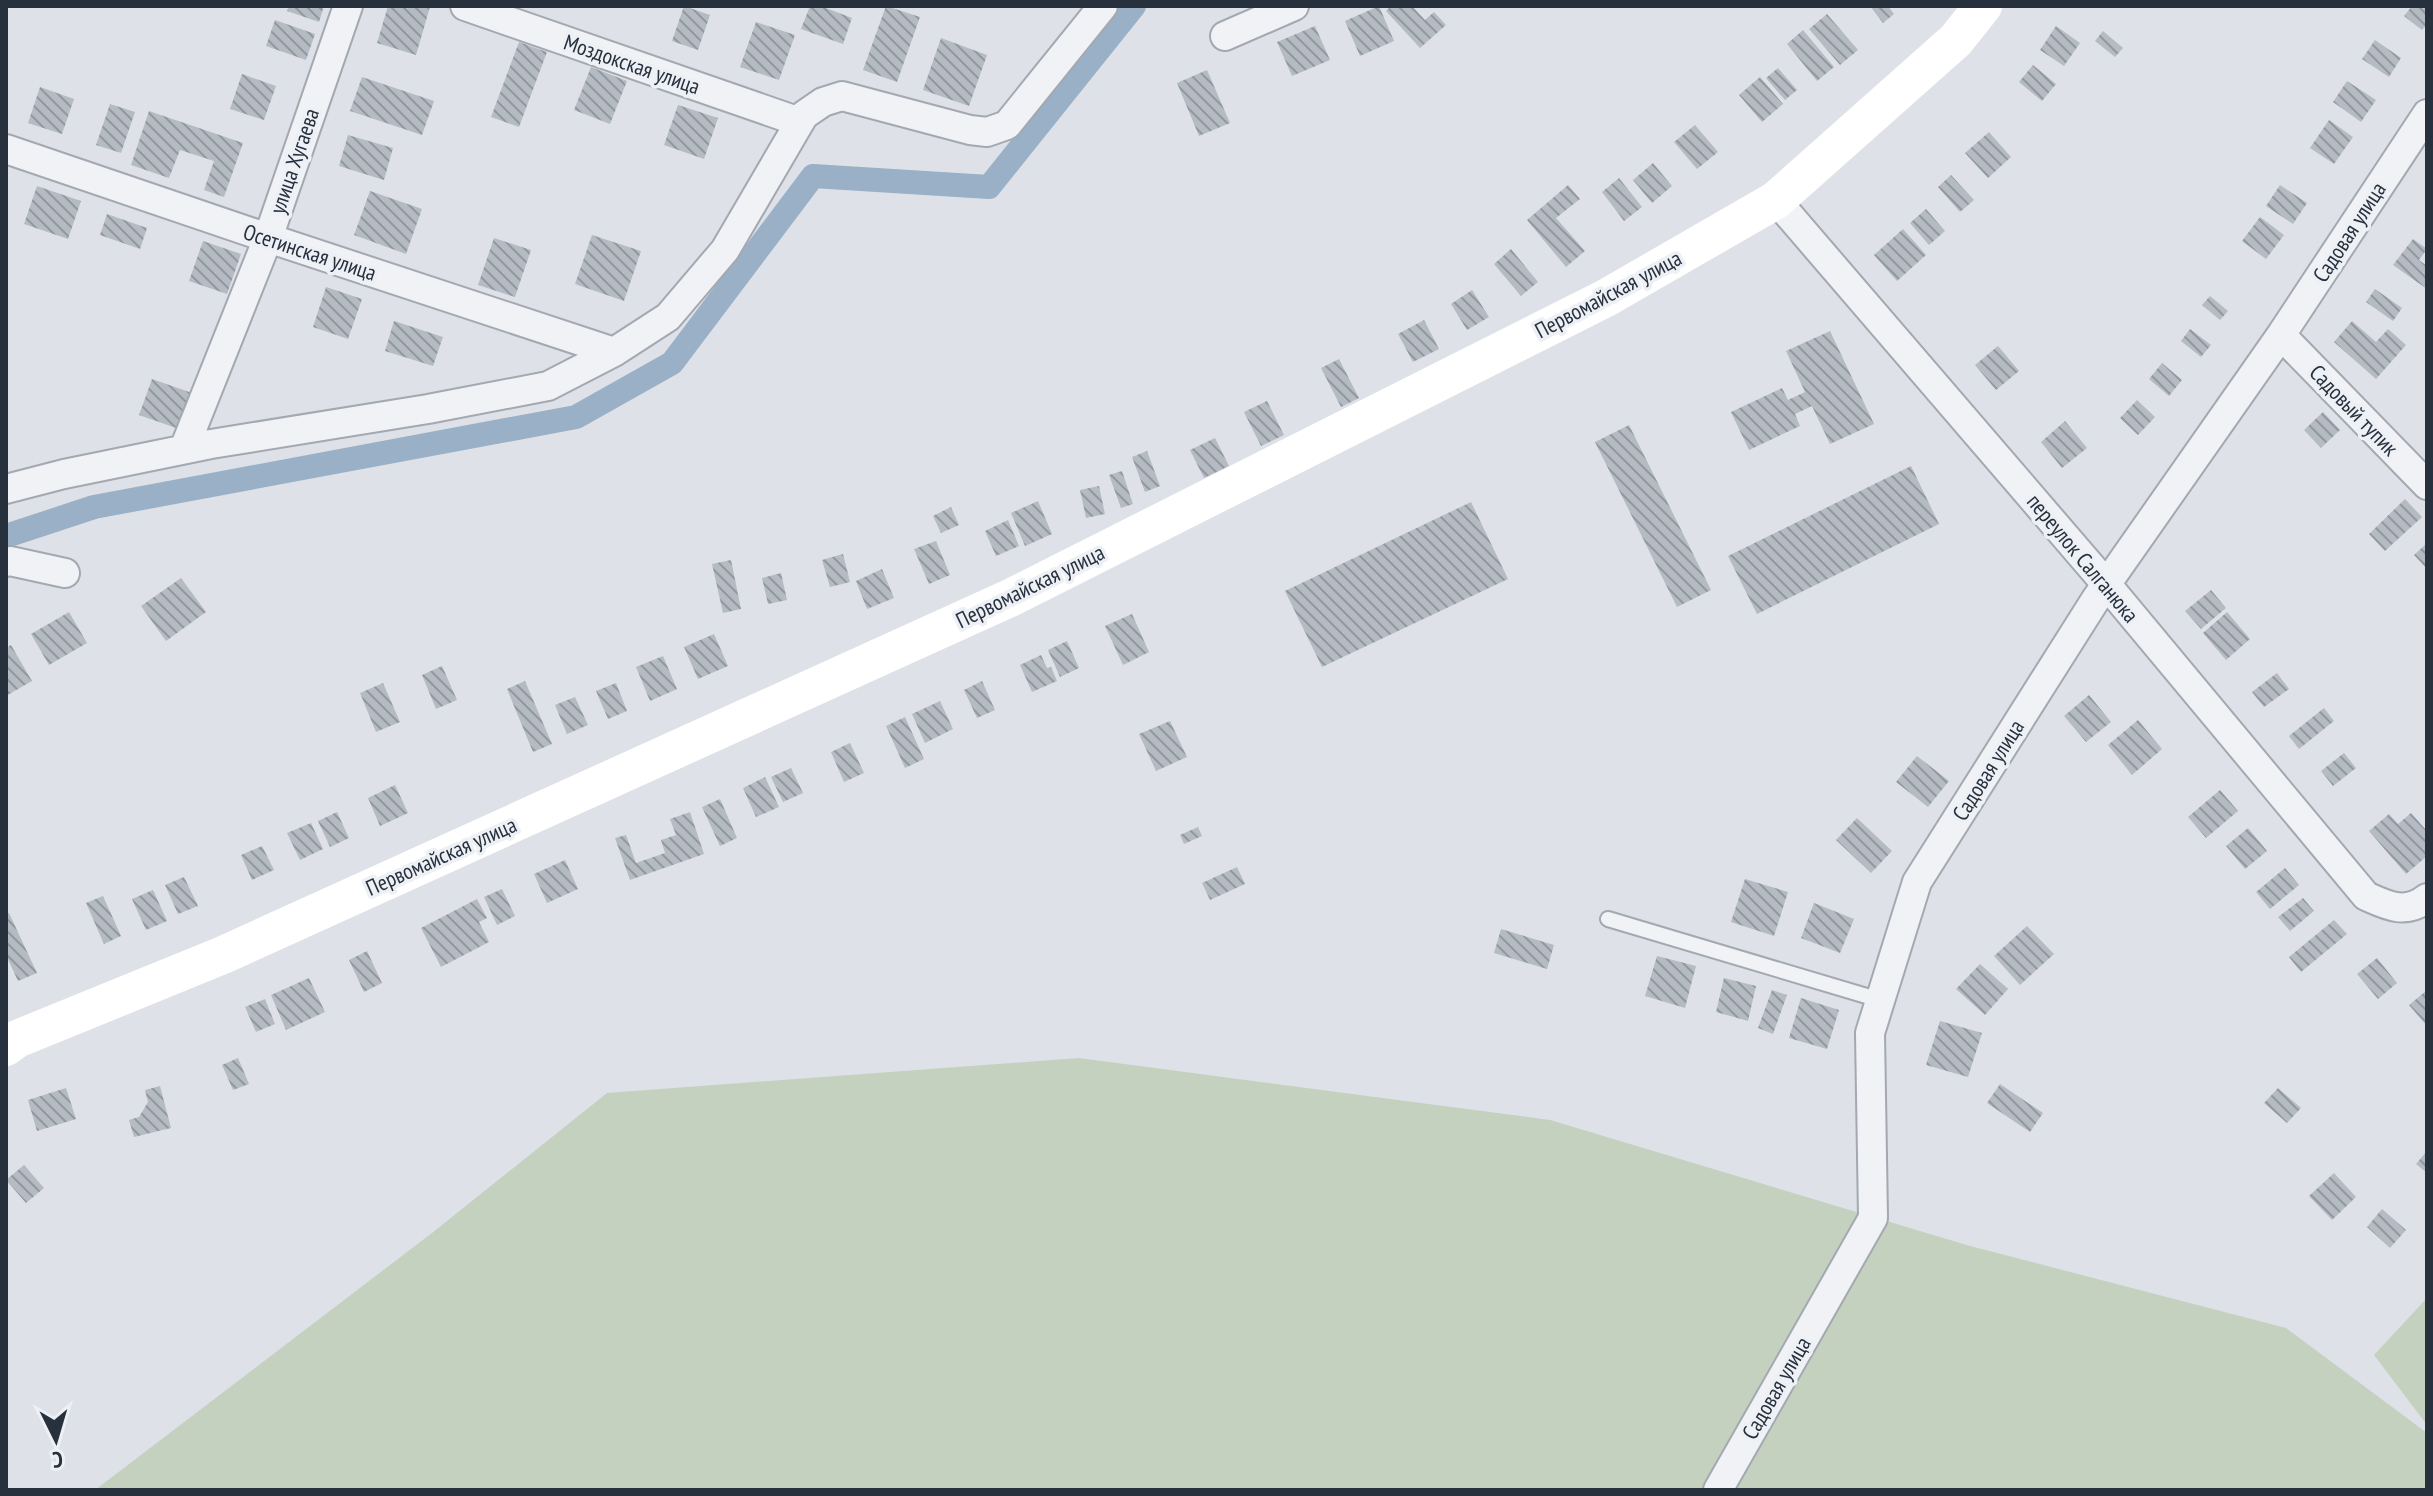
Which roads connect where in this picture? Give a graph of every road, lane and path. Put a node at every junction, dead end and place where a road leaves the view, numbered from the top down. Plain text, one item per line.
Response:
1 (348, 6) edge
2 (465, 6) edge
3 (1103, 6) edge
4 (1294, 6) edge
5 (1983, 6) edge
6 (1225, 36) dead end
7 (2427, 114) edge
8 (800, 122) junction
9 (6, 149) edge
10 (1776, 200) junction
11 (268, 238) junction
12 (2281, 335) junction
13 (614, 352) junction
14 (184, 449) junction
15 (2427, 485) edge
16 (6, 489) edge
17 (6, 562) edge
18 (65, 573) dead end
19 (2107, 585) junction
20 (2427, 898) edge
21 (1608, 919) dead end
22 (1880, 1000) junction
23 (6, 1047) edge
24 (1718, 1490) edge

1 - 11 street, улица Хугаева
2 - 8 street, Моздокская улица
3 - 8 street
4 - 6 street
5 - 10 main road, Первомайская улица
7 - 12 street, Садовая улица
8 - 13 street
9 - 11 street, Осетинская улица
10 - 19 street, переулок Салганюка
10 - 23 main road, Первомайская улица
11 - 13 street, Осетинская улица
11 - 14 street, улица Хугаева
12 - 15 street, Садовый тупик
12 - 19 street, Садовая улица
13 - 14 street
14 - 16 street
17 - 18 street
19 - 20 street, переулок Салганюка
19 - 22 street, Садовая улица
21 - 22 lane
22 - 24 street, Садовая улица

